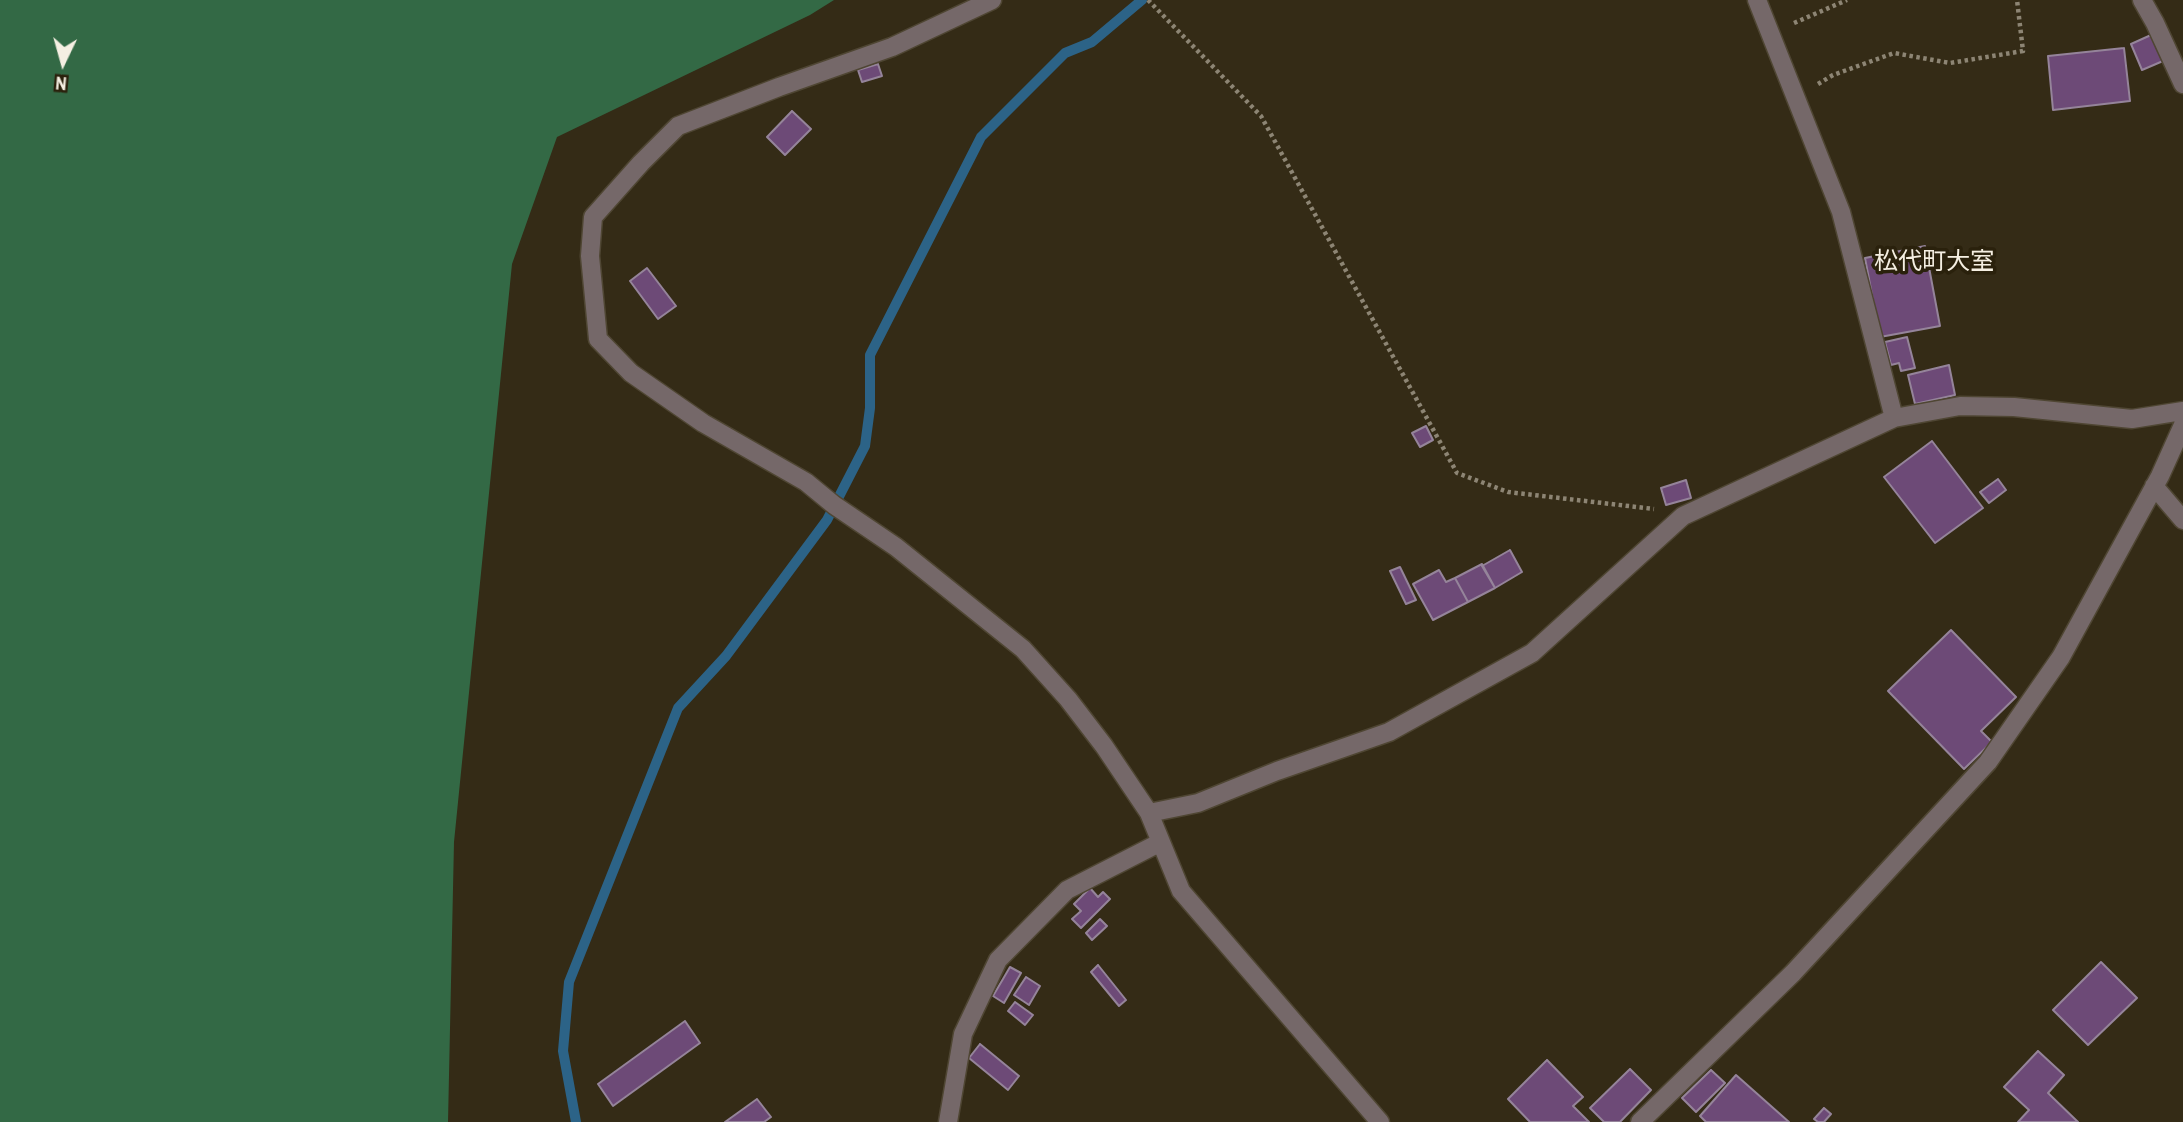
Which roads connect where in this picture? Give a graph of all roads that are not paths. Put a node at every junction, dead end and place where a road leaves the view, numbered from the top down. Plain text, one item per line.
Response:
1 (992, 0) edge
2 (1757, 0) edge
3 (2142, 0) edge
4 (2183, 84) edge
5 (2183, 411) edge
6 (1894, 418) junction
7 (2183, 425) edge
8 (2154, 486) junction
9 (2183, 520) edge
10 (1149, 813) junction
11 (1161, 842) junction
12 (948, 1122) edge
13 (1380, 1122) edge
14 (1640, 1122) edge

1 - 10 street
2 - 6 street
3 - 4 street
5 - 6 street
6 - 10 street
7 - 8 street
8 - 9 street
8 - 14 street
10 - 11 street
11 - 12 street
11 - 13 street

